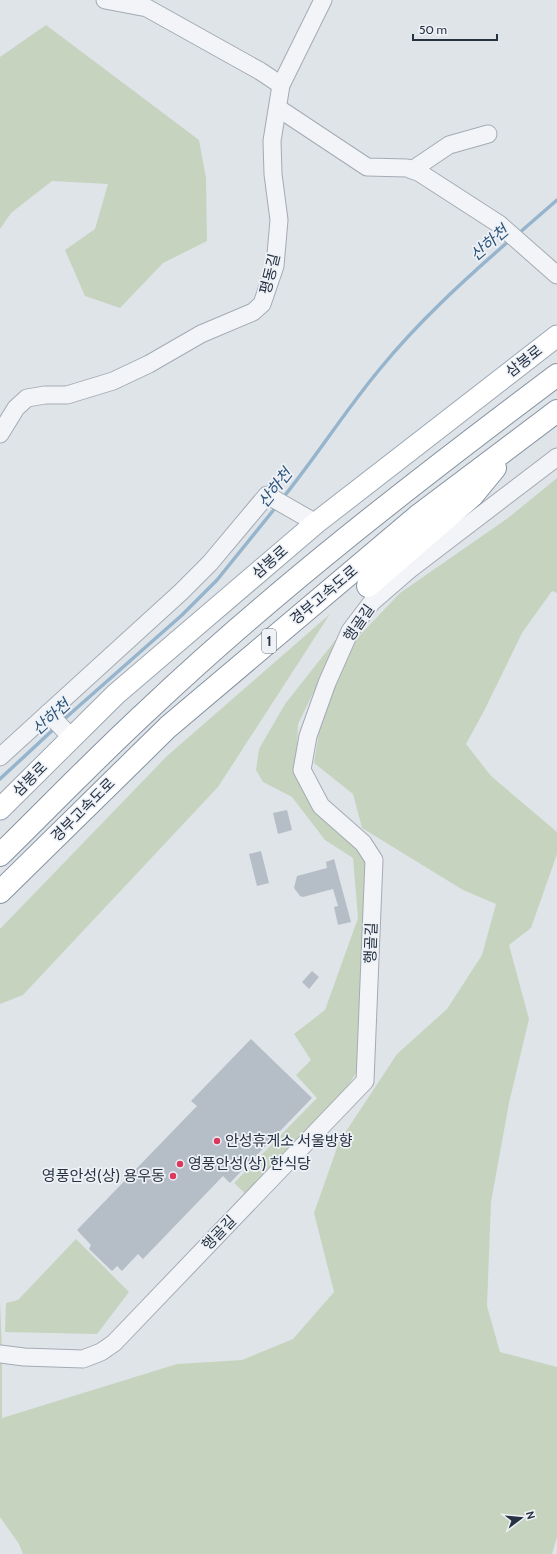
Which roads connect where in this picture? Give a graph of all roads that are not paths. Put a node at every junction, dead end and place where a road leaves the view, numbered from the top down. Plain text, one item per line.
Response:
1 (105, 0) edge
2 (323, 0) edge
3 (282, 85) junction
4 (278, 108) junction
5 (488, 134) dead end
6 (412, 170) junction
7 (557, 275) edge
8 (557, 336) edge
9 (557, 375) edge
10 (557, 411) edge
11 (0, 434) edge
12 (518, 440) junction
13 (557, 457) edge
14 (316, 523) junction
15 (368, 586) dead end
16 (59, 725) junction
17 (0, 757) edge
18 (0, 808) edge
19 (0, 855) edge
20 (0, 892) edge
21 (0, 1354) edge

1 - 3 street
2 - 3 street, 평동길
3 - 4 street, 평동길
4 - 6 street
4 - 11 street, 평동길
5 - 6 street
6 - 7 street
8 - 14 main road, 삼봉로
9 - 19 highway, 경부고속도로 / 1
10 - 12 highway, 경부고속도로 / 1
12 - 15 highway
12 - 20 highway, 경부고속도로 / 1
13 - 21 street, 행골길
14 - 16 main road, 삼봉로
14 - 16 street
16 - 17 street
16 - 18 main road, 삼봉로

